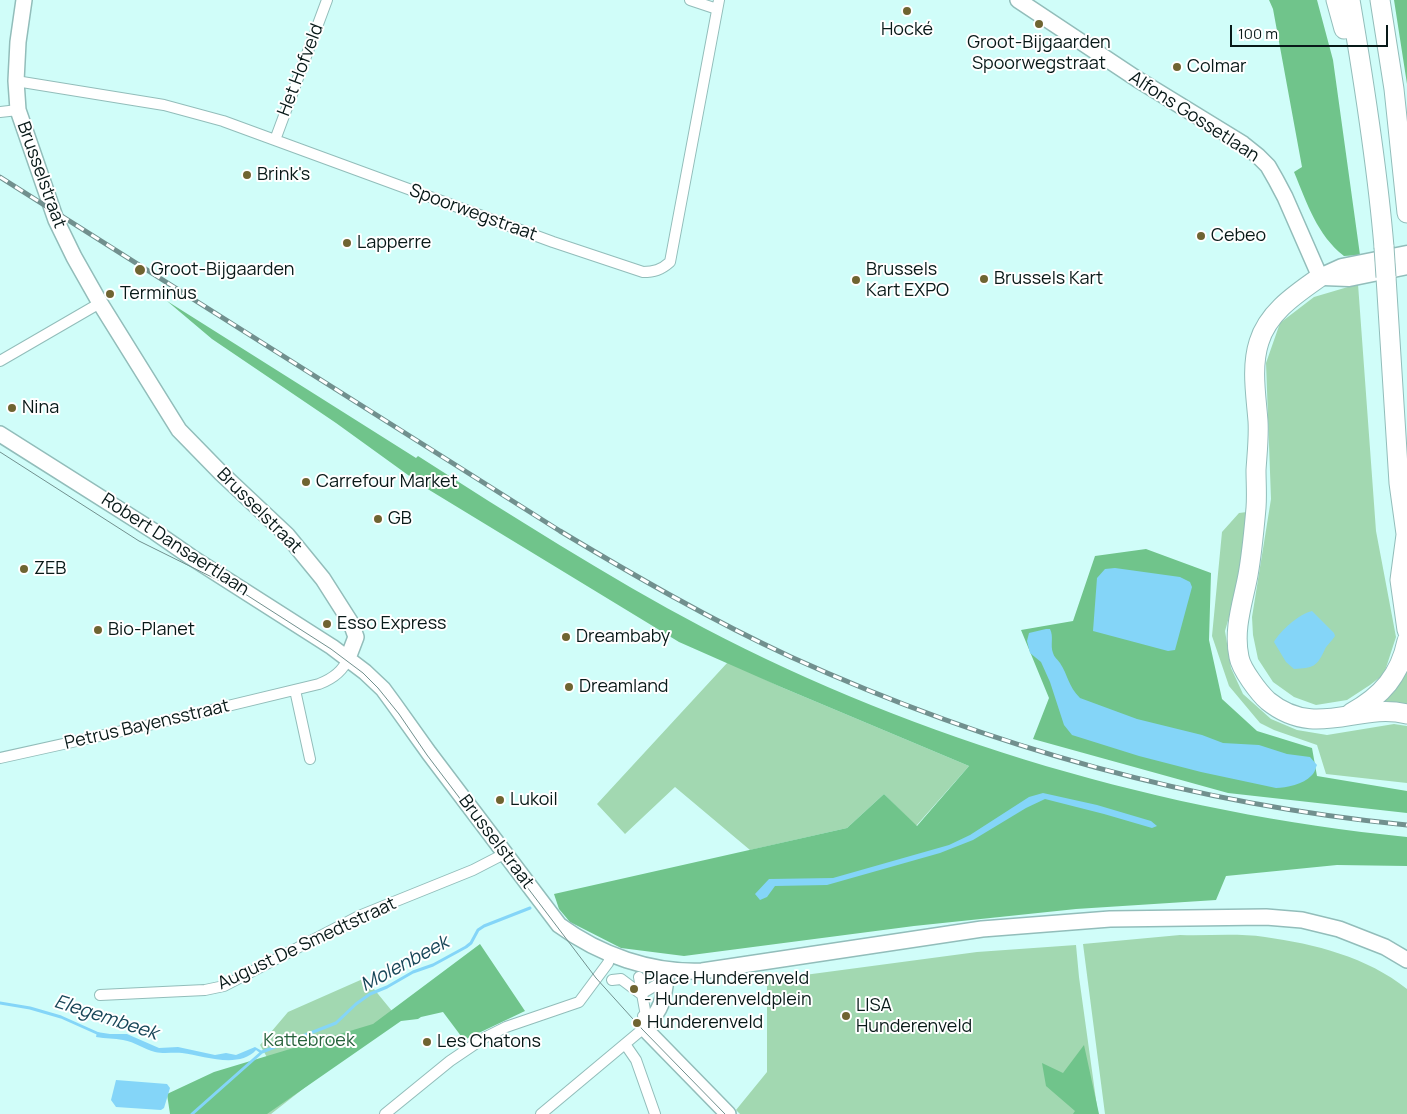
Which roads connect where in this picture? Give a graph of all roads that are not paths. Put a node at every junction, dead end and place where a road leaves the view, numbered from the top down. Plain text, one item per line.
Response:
1 (24, 0) edge
2 (327, 0) edge
3 (690, 0) edge
4 (1018, 0) edge
5 (1336, 0) edge
6 (1350, 0) edge
7 (1380, 0) edge
8 (718, 5) edge
9 (1359, 53) junction
10 (16, 82) junction
11 (18, 110) junction
12 (0, 112) edge
13 (274, 140) junction
14 (1407, 213) edge
15 (1407, 254) edge
16 (1407, 266) edge
17 (1320, 277) junction
18 (100, 303) junction
19 (0, 361) edge
20 (0, 434) edge
21 (1406, 538) edge
22 (1407, 630) edge
23 (1407, 641) edge
24 (348, 658) junction
25 (294, 690) junction
26 (1407, 714) edge
27 (1344, 717) junction
28 (0, 758) edge
29 (310, 759) dead end
30 (504, 854) junction
31 (611, 954) junction
32 (1407, 960) edge
33 (667, 970) junction
34 (639, 977) dead end
35 (612, 980) dead end
36 (658, 984) dead end
37 (641, 994) junction
38 (100, 995) dead end
39 (644, 1022) junction
40 (625, 1044) junction
41 (385, 1114) edge
42 (541, 1114) edge
43 (655, 1114) edge
44 (728, 1114) edge

1 - 10 street, Brusselstraat
2 - 13 street, Het Hofveld
3 - 8 street
4 - 17 street, Alfons Gossetlaan
5 - 9 highway
6 - 9 highway
7 - 14 highway
8 - 13 street, Spoorwegstraat
9 - 21 highway, bridge
10 - 11 street, Brusselstraat
10 - 13 street, Spoorwegstraat
11 - 12 street
11 - 18 street, Brusselstraat
15 - 17 main road
16 - 17 main road
17 - 27 highway
18 - 19 street
18 - 24 street, Brusselstraat
20 - 24 street, Robert Dansaertlaan
21 - 22 highway
23 - 27 highway
24 - 25 street, Petrus Bayensstraat
24 - 30 street, Brusselstraat
25 - 28 street, Petrus Bayensstraat
25 - 29 street
26 - 27 highway
30 - 31 street, Brusselstraat
30 - 38 street, August De Smedtstraat
31 - 33 street, Brusselstraat
31 - 41 street
32 - 33 street, Brusselstraat
33 - 39 street
34 - 37 street
35 - 37 street
36 - 37 street
37 - 39 street
39 - 40 street
39 - 44 street
40 - 42 street
40 - 43 street

